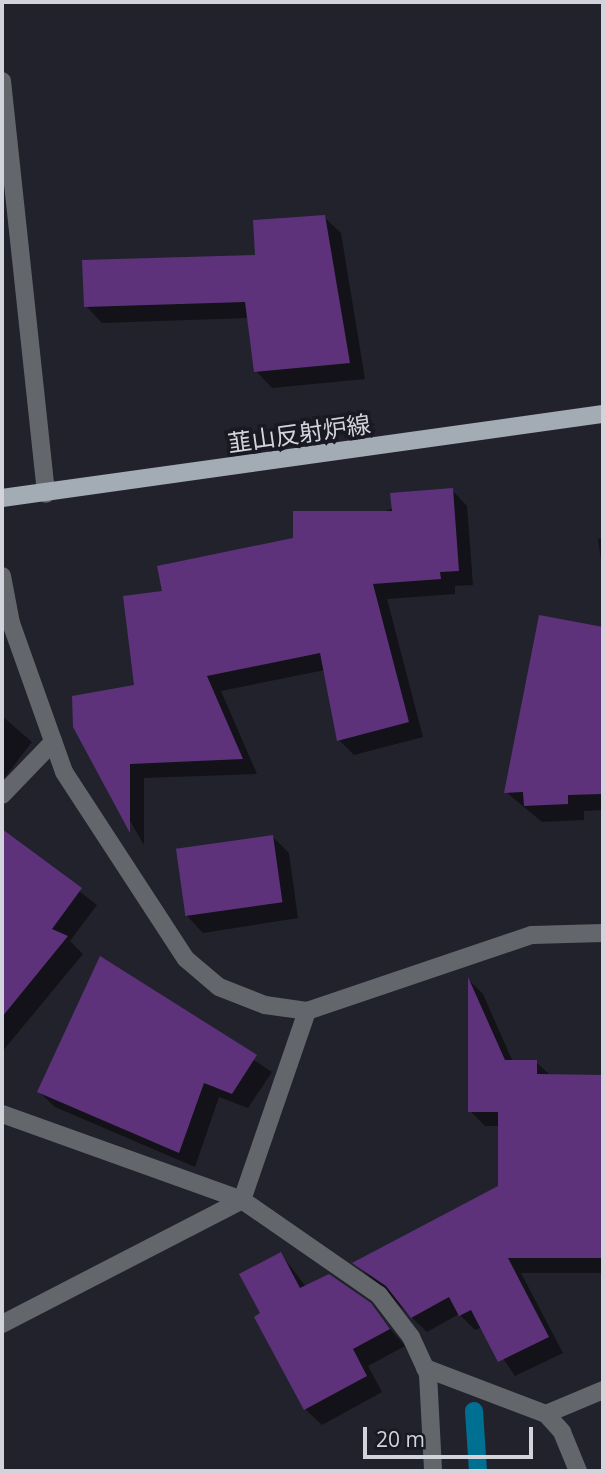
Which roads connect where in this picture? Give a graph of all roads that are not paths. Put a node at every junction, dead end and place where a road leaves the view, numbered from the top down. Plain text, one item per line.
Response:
1 (2, 81) edge
2 (603, 414) edge
3 (46, 494) junction
4 (2, 498) edge
5 (2, 576) edge
6 (53, 742) junction
7 (2, 795) edge
8 (603, 933) edge
9 (307, 1011) junction
10 (2, 1114) edge
11 (242, 1200) junction
12 (2, 1324) edge
13 (425, 1368) junction
14 (603, 1390) edge
15 (546, 1414) junction
16 (433, 1471) edge
17 (578, 1471) edge

1 - 3 street
2 - 3 main road, 韮山反射炉線
3 - 4 main road, 韮山反射炉線
5 - 6 street
6 - 7 street
6 - 9 street
8 - 9 street
9 - 11 street
10 - 11 street
11 - 12 street
11 - 13 street
13 - 15 street
13 - 16 street
14 - 15 street
15 - 17 street

